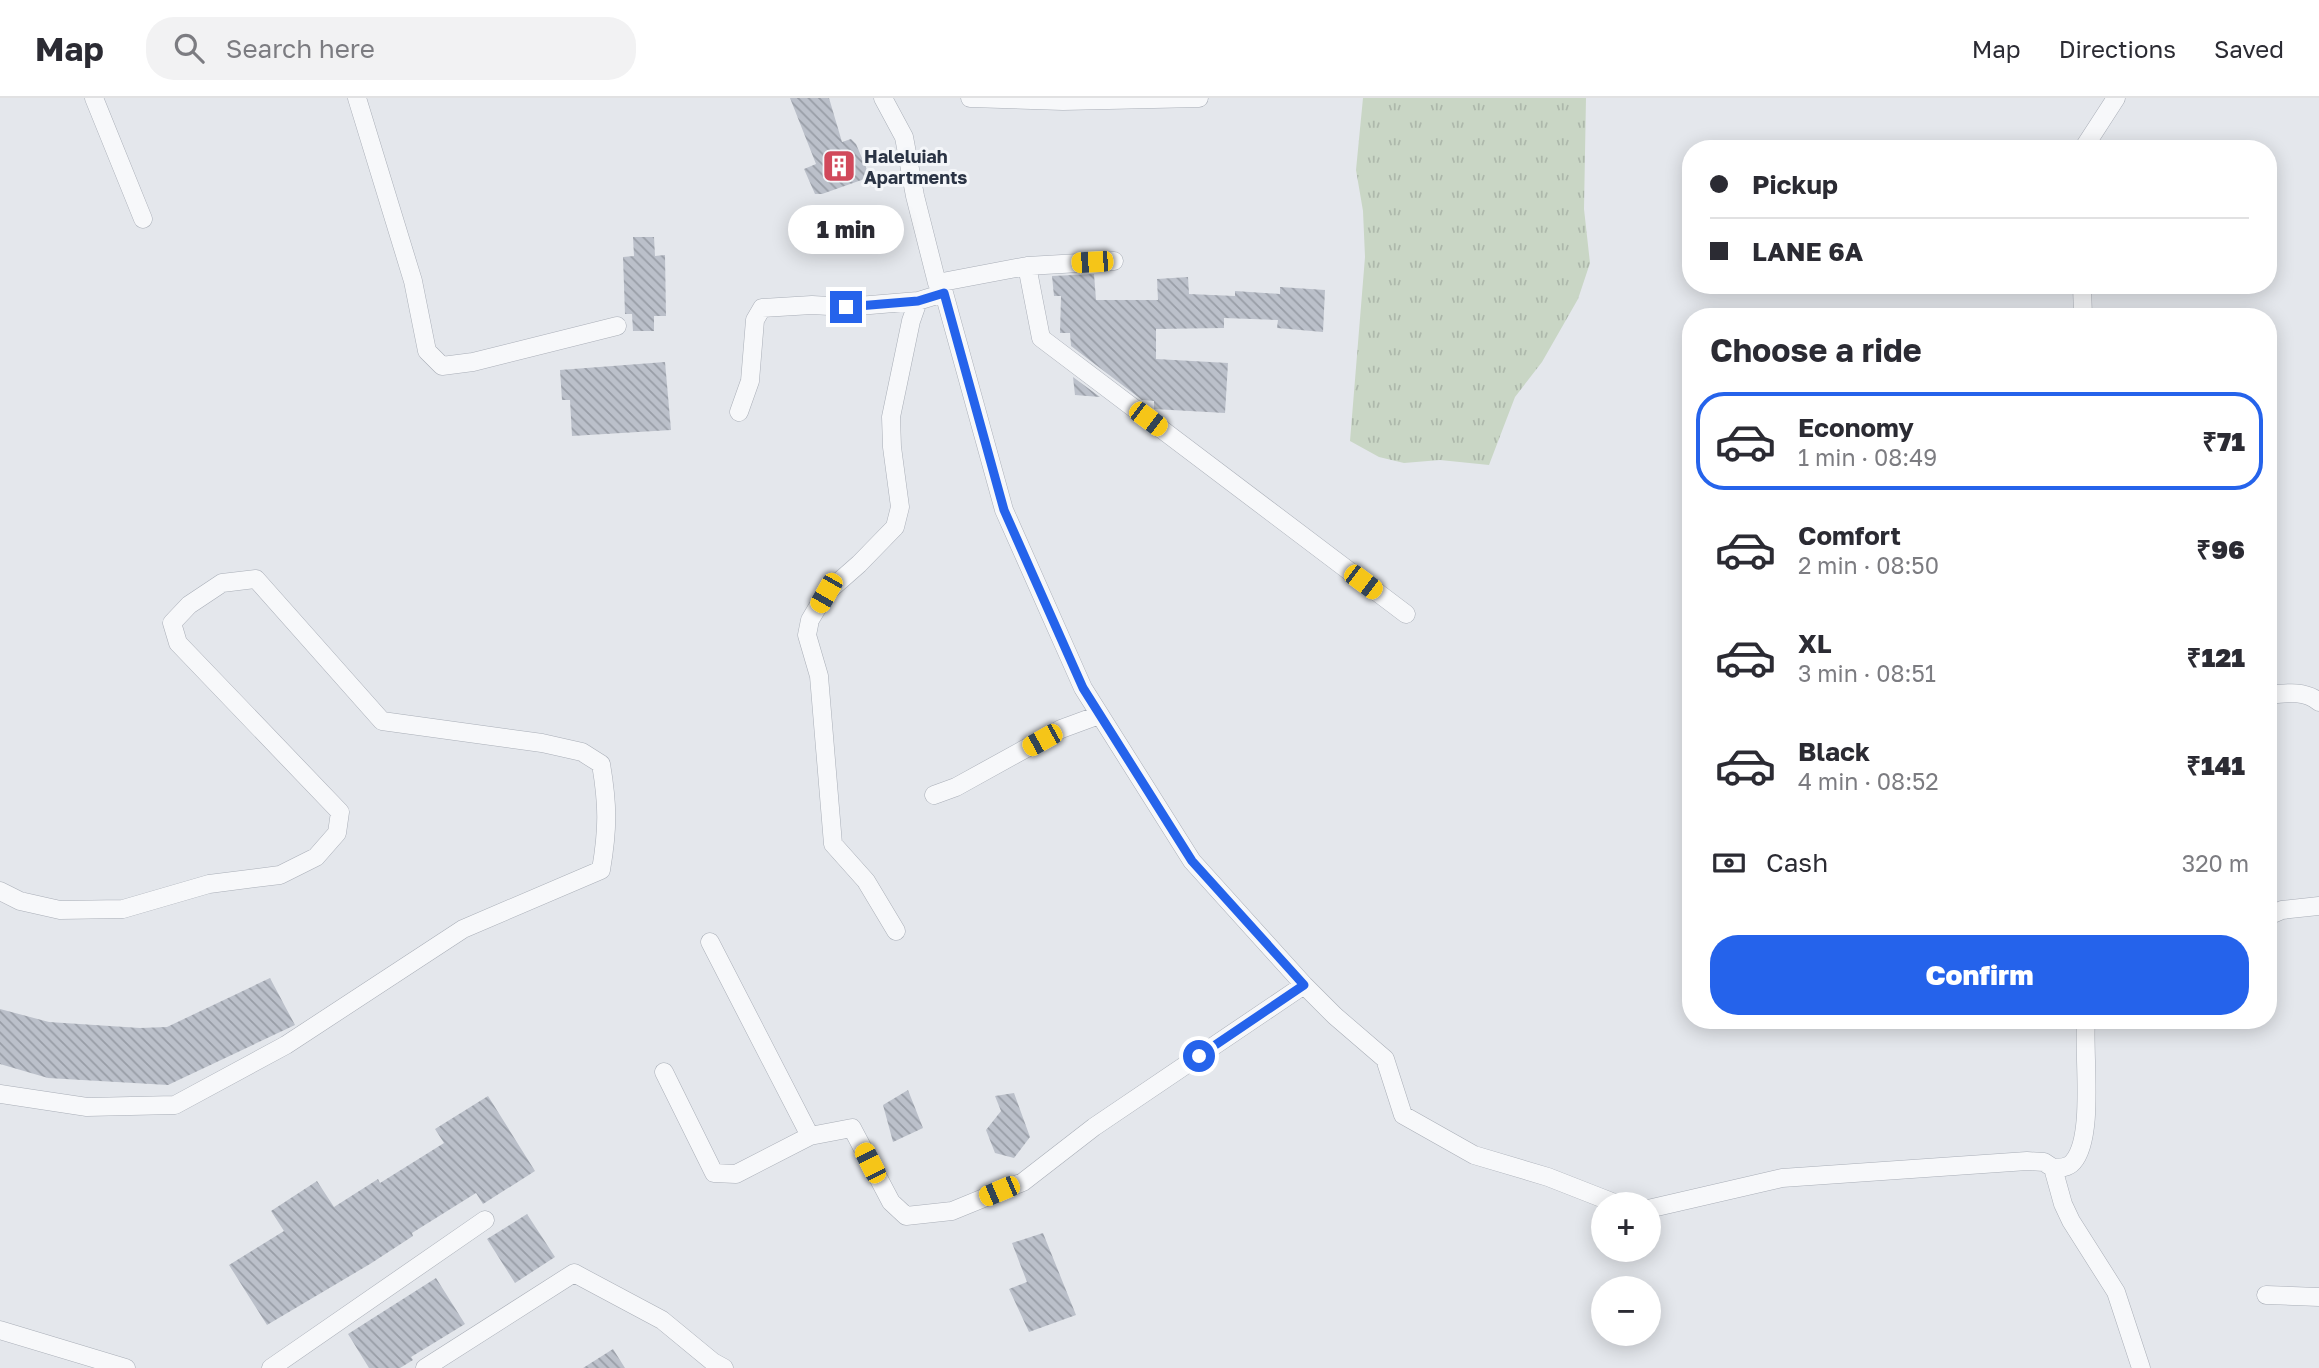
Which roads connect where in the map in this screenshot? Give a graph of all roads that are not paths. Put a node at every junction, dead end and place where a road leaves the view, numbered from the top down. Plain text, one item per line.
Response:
1 (94, 98) edge
2 (357, 98) edge
3 (970, 98) edge
4 (1199, 98) edge
5 (2116, 98) edge
6 (886, 99) edge
7 (2089, 140) edge
8 (143, 219) dead end
9 (1114, 261) dead end
10 (1027, 266) junction
11 (941, 288) junction
12 (918, 301) junction
13 (617, 327) dead end
14 (739, 412) dead end
15 (1406, 614) dead end
16 (2277, 694) edge
17 (2319, 702) edge
18 (1099, 715) junction
19 (934, 795) dead end
20 (0, 891) edge
21 (2319, 906) edge
22 (2277, 912) edge
23 (896, 931) dead end
24 (710, 942) dead end
25 (1304, 985) junction
26 (2086, 1029) edge
27 (664, 1072) dead end
28 (0, 1094) edge
29 (810, 1136) junction
30 (2053, 1168) junction
31 (1591, 1194) edge
32 (1661, 1206) edge
33 (485, 1220) dead end
34 (2266, 1295) dead end
35 (2319, 1297) edge
36 (0, 1329) edge
37 (714, 1366) edge
38 (126, 1368) edge
39 (271, 1368) edge
40 (425, 1368) edge
41 (2141, 1368) edge

1 - 8 street
2 - 13 street
3 - 4 street
5 - 7 street
6 - 11 street
9 - 10 street
10 - 11 street
10 - 15 street
11 - 12 street
11 - 18 street
12 - 14 street
12 - 23 street
16 - 17 street
18 - 19 street
18 - 25 street
20 - 28 street
21 - 22 street
24 - 29 street
25 - 29 street
25 - 31 street
26 - 30 street
27 - 29 street
30 - 32 street
30 - 41 street
33 - 39 street
34 - 35 street
36 - 38 street
37 - 40 street

